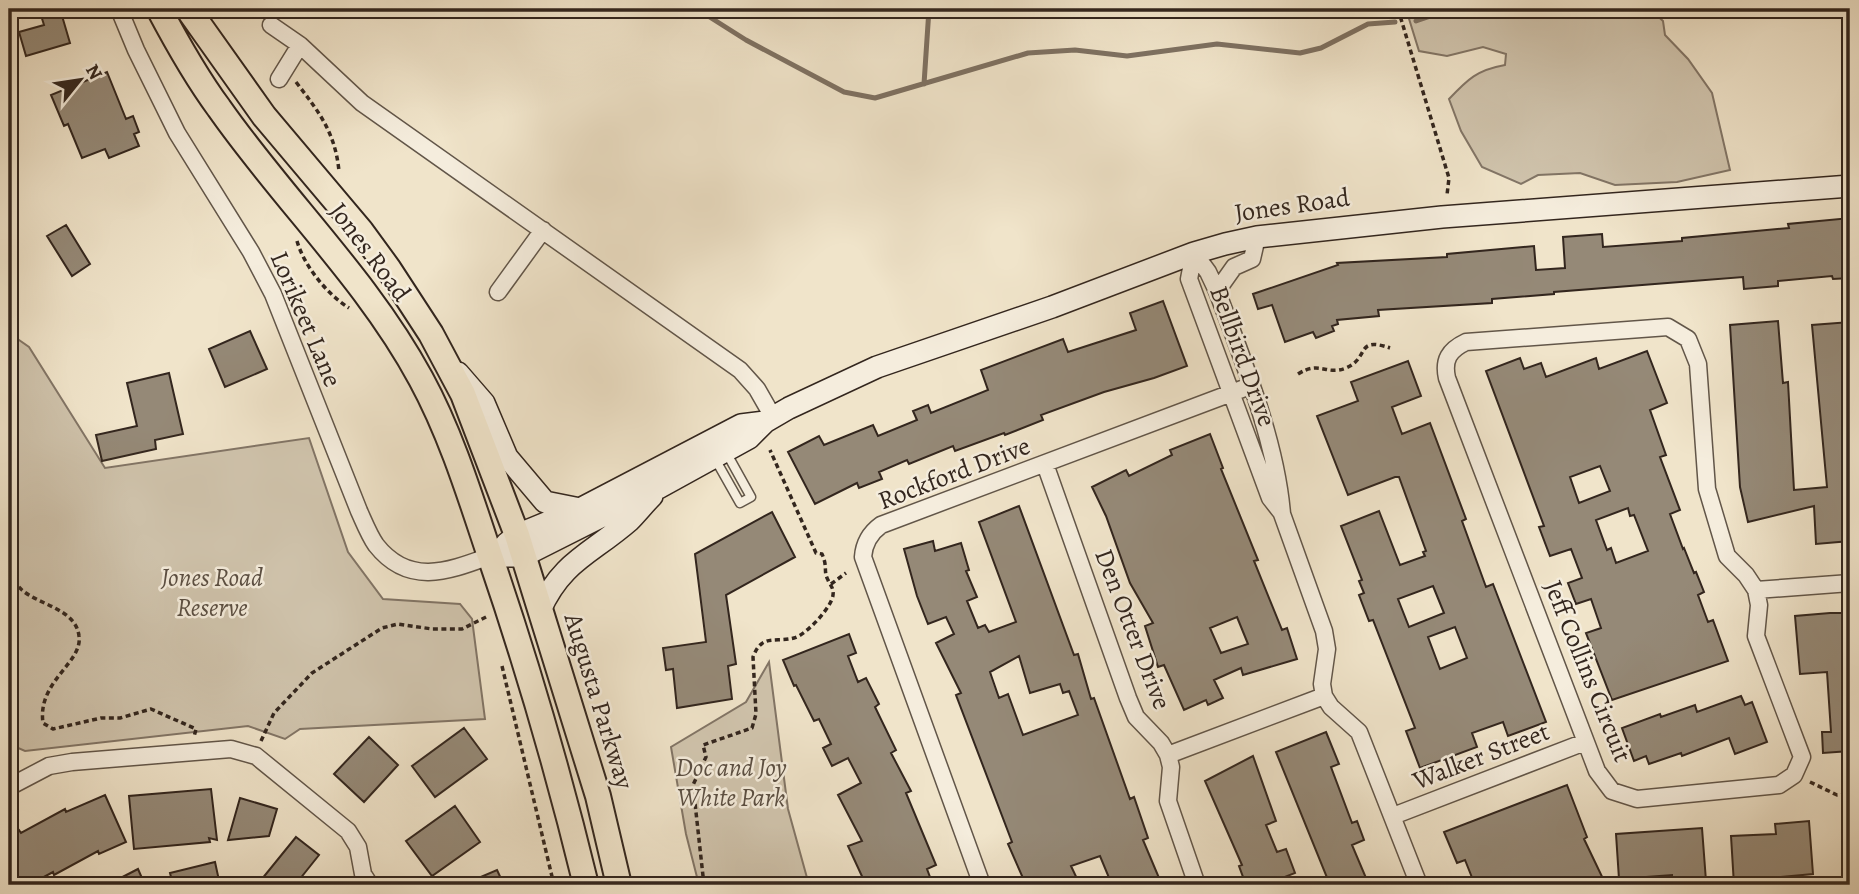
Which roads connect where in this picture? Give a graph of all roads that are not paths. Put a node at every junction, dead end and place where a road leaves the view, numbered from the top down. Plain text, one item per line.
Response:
1 (119, 9) edge
2 (159, 9) edge
3 (188, 9) edge
4 (271, 25) dead end
5 (300, 45) junction
6 (283, 74) road end
7 (1850, 186) edge
8 (543, 230) junction
9 (1257, 237) junction
10 (1194, 253) junction
11 (1217, 291) junction
12 (498, 292) dead end
13 (445, 358) junction
14 (1250, 386) junction
15 (1230, 394) junction
16 (769, 419) junction
17 (719, 448) junction
18 (1045, 464) junction
19 (660, 487) junction
20 (580, 509) junction
21 (1282, 514) junction
22 (520, 546) junction
23 (490, 556) junction
24 (1850, 583) edge
25 (1756, 590) junction
26 (540, 610) junction
27 (1324, 696) junction
28 (1586, 742) junction
29 (1168, 755) junction
30 (9, 788) edge
31 (1393, 816) junction
32 (367, 884) edge
33 (586, 885) edge
34 (619, 885) edge
35 (982, 885) edge
36 (1197, 885) edge
37 (1419, 885) edge

1 - 23 street, Lorikeet Lane
2 - 23 main road, Jones Road
3 - 13 main road, Jones Road
4 - 5 street
5 - 6 street
5 - 8 street
7 - 9 street, Jones Road
8 - 12 street
8 - 16 street
9 - 10 street, Jones Road
9 - 11 street, Bellbird Drive
10 - 11 street, Bellbird Drive
10 - 15 street, Bellbird Drive
10 - 16 street, Jones Road
11 - 14 street, Bellbird Drive
13 - 20 street
13 - 22 main road, Jones Road
14 - 15 street, Rockford Drive
14 - 21 street, Bellbird Drive
15 - 18 street, Rockford Drive
15 - 21 street, Bellbird Drive
16 - 17 street, Jones Road
17 - 17 lane
17 - 19 street, Jones Road
17 - 20 street, Jones Road
18 - 29 street, Den Otter Drive
18 - 35 street, Rockford Drive
19 - 22 street, Jones Road
19 - 26 street
20 - 22 street, Jones Road
21 - 27 street, Bellbird Drive
22 - 23 street, Jones Road
22 - 26 main road, Augusta Parkway
23 - 33 main road
24 - 25 street
25 - 28 street, Jeff Collins Circuit
25 - 28 street, Jeff Collins Circuit
26 - 34 main road, Augusta Parkway
27 - 29 street
27 - 31 street
28 - 31 street, Walker Street
29 - 36 street
30 - 32 street
31 - 37 street

